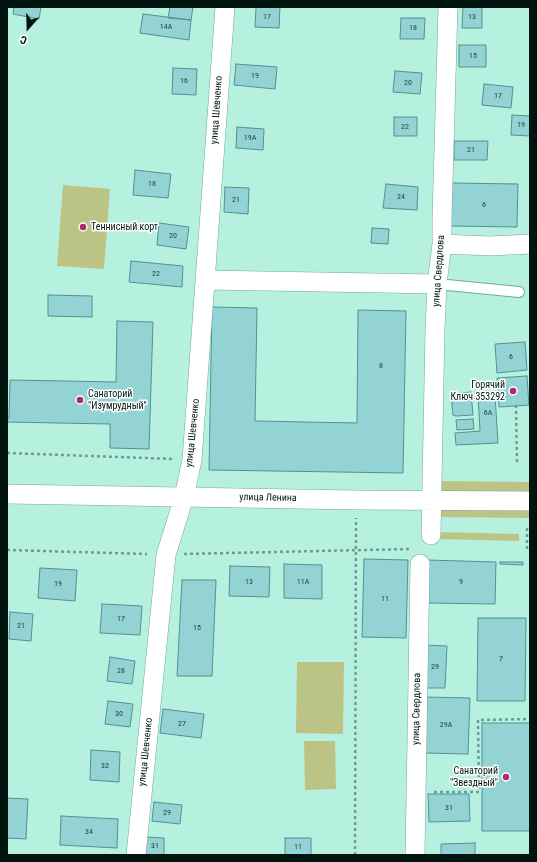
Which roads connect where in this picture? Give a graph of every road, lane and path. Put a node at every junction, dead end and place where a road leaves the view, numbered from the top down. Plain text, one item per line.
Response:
1 (224, 7) edge
2 (448, 7) edge
3 (442, 244) junction
4 (530, 244) edge
5 (205, 280) junction
6 (437, 284) junction
7 (519, 292) dead end
8 (516, 405) dead end
9 (7, 453) edge
10 (192, 460) junction
11 (517, 464) dead end
12 (7, 494) edge
13 (184, 497) junction
14 (356, 500) junction
15 (432, 501) junction
16 (530, 501) edge
17 (528, 528) dead end
18 (431, 535) dead end
19 (527, 549) dead end
20 (7, 550) edge
21 (356, 550) junction
22 (166, 554) junction
23 (417, 556) joint
24 (530, 719) edge
25 (416, 792) junction
26 (136, 855) edge
27 (355, 855) edge
28 (414, 855) edge

1 - 5 street, улица Шевченко
2 - 3 street, улица Свердлова
3 - 4 street
3 - 6 street, улица Свердлова
5 - 6 street
5 - 10 street, улица Шевченко
6 - 7 lane
6 - 15 street, улица Свердлова
8 - 11 path
9 - 10 path
10 - 13 street, улица Шевченко
12 - 13 street, улица Ленина
13 - 14 street, улица Ленина
13 - 22 street, улица Шевченко
14 - 15 street, улица Ленина
14 - 21 path
15 - 16 street, улица Ленина
15 - 18 street, улица Свердлова
17 - 19 path
20 - 22 path
21 - 22 path
21 - 23 path
21 - 27 path
22 - 26 street, улица Шевченко
23 - 25 street, улица Свердлова
24 - 25 path
25 - 28 street, улица Свердлова

